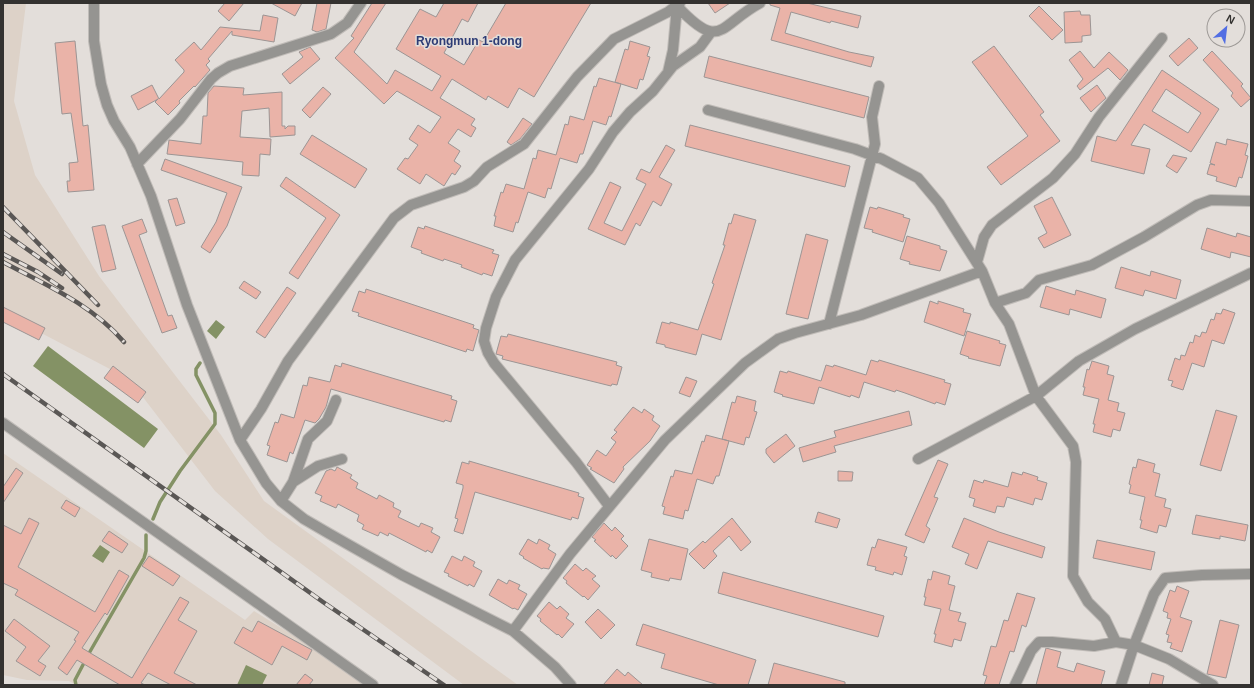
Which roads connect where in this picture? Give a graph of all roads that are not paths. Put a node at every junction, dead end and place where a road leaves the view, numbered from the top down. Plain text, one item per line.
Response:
1 (94, 3) edge
2 (361, 3) edge
3 (760, 3) edge
4 (679, 5) edge
5 (711, 32) junction
6 (1162, 38) dead end
7 (667, 74) junction
8 (879, 86) dead end
9 (708, 110) dead end
10 (873, 156) junction
11 (137, 164) junction
12 (1251, 200) edge
13 (980, 267) junction
14 (1251, 273) edge
15 (995, 303) junction
16 (829, 324) junction
17 (1036, 396) junction
18 (336, 400) dead end
19 (3, 424) edge
20 (240, 440) junction
21 (342, 459) dead end
22 (918, 459) dead end
23 (293, 482) junction
24 (281, 500) junction
25 (609, 506) junction
26 (1251, 574) edge
27 (512, 631) junction
28 (1116, 642) junction
29 (1134, 645) junction
30 (373, 685) edge
31 (571, 685) edge
32 (1014, 685) edge
33 (1121, 685) edge
34 (1213, 685) edge

1 - 11 street
2 - 11 street
3 - 5 street
4 - 5 street
4 - 7 street
4 - 20 street
5 - 7 street
6 - 13 street
7 - 25 street
8 - 10 street
9 - 10 street
10 - 13 street
10 - 16 street
11 - 20 street
12 - 15 street
13 - 15 street
13 - 16 street
14 - 17 street
15 - 17 street
16 - 25 street
17 - 22 street
17 - 28 street
18 - 23 street
19 - 30 street
20 - 24 street
21 - 23 street
23 - 24 street
24 - 27 street
25 - 27 street
26 - 29 street
27 - 31 street
28 - 29 street
28 - 32 street
29 - 33 street
29 - 34 street

